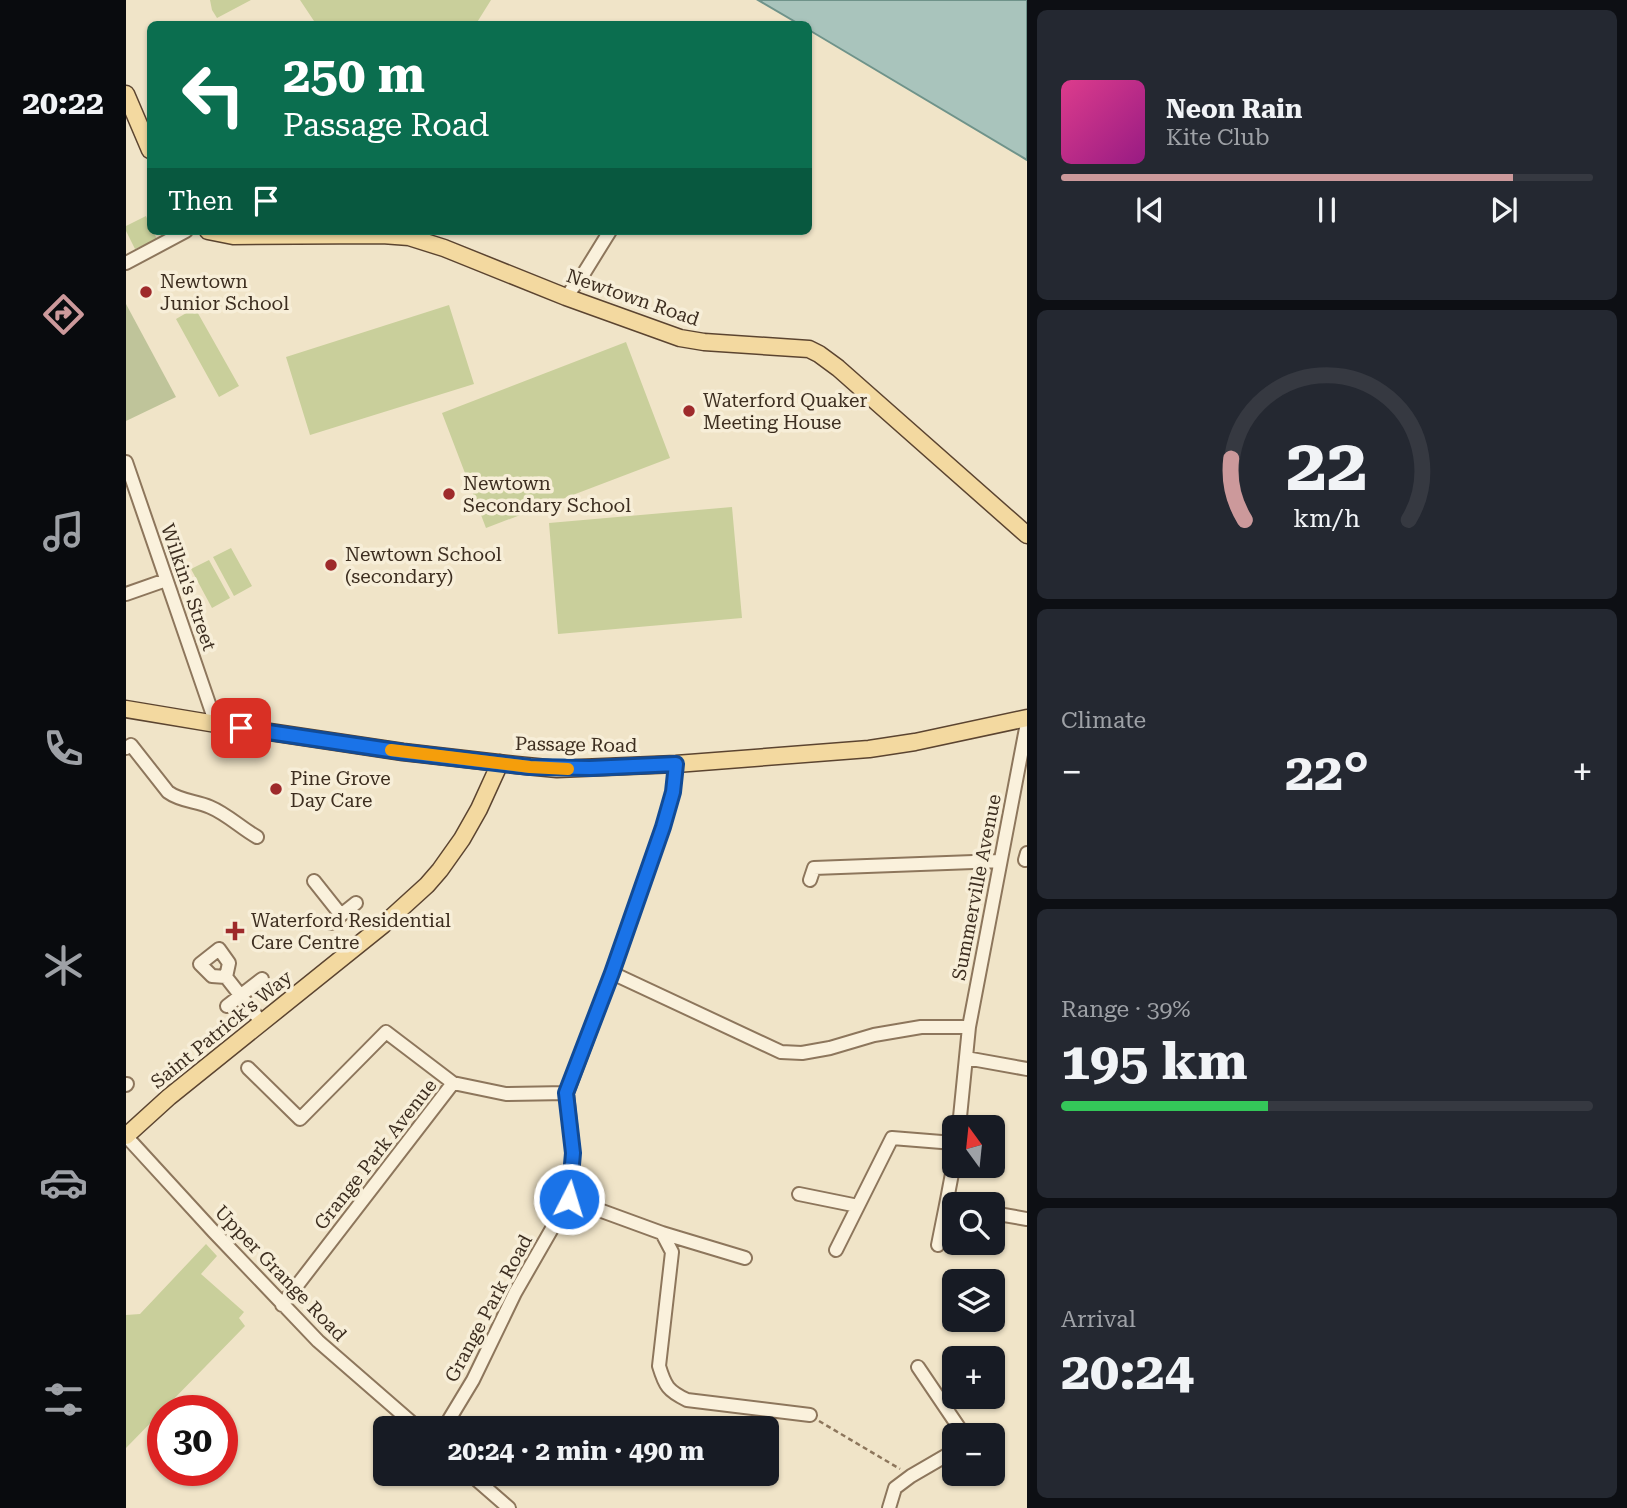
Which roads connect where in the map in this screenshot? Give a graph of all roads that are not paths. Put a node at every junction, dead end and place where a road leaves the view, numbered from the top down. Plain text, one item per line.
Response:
1 (126, 94) edge
2 (147, 143) edge
3 (178, 235) edge
4 (228, 235) edge
5 (382, 235) edge
6 (382, 235) edge
7 (608, 235) edge
8 (126, 263) edge
9 (566, 297) junction
10 (126, 462) edge
11 (1027, 535) edge
12 (166, 580) junction
13 (126, 594) edge
14 (126, 709) edge
15 (1027, 720) edge
16 (216, 724) junction
17 (126, 748) edge
18 (500, 763) junction
19 (676, 764) junction
20 (257, 837) dead end
21 (1000, 861) junction
22 (810, 880) dead end
23 (314, 881) dead end
24 (356, 903) dead end
25 (612, 973) junction
26 (226, 977) dead end
27 (262, 979) dead end
28 (240, 996) junction
29 (227, 1006) dead end
30 (261, 1023) junction
31 (969, 1027) junction
32 (966, 1058) junction
33 (248, 1068) dead end
34 (1027, 1069) edge
35 (453, 1083) junction
36 (566, 1093) junction
37 (960, 1115) edge
38 (126, 1136) edge
39 (942, 1142) edge
40 (799, 1194) dead end
41 (569, 1199) junction
42 (858, 1206) junction
43 (1005, 1215) edge
44 (1027, 1219) edge
45 (942, 1232) edge
46 (662, 1233) junction
47 (938, 1245) dead end
48 (836, 1250) dead end
49 (745, 1258) dead end
50 (282, 1305) junction
51 (918, 1367) dead end
52 (404, 1416) edge
53 (451, 1416) edge
54 (810, 1416) road end
55 (956, 1423) edge
56 (942, 1458) edge
57 (484, 1486) edge
58 (509, 1508) edge
59 (889, 1508) edge

1 - 2 main road
3 - 8 street
4 - 5 main road, Newtown Road
6 - 9 main road, Newtown Road
7 - 9 street
9 - 11 main road, Newtown Road
10 - 12 street, Wilkin's Street
12 - 13 street
12 - 16 street, Wilkin's Street
14 - 16 main road, Passage Road
15 - 19 main road, Passage Road
15 - 21 street, Summerville Avenue
16 - 18 main road, Passage Road
17 - 20 street
18 - 19 main road, Passage Road
18 - 30 main road, Saint Patrick's Way
19 - 25 street, Grange Park Road
21 - 22 street
21 - 31 street, Summerville Avenue
23 - 24 street
25 - 31 street
25 - 36 street, Grange Park Road
26 - 28 street
27 - 28 street
28 - 29 street
28 - 30 street
30 - 38 main road, Saint Patrick's Way
31 - 32 street, Summerville Avenue
32 - 34 street
32 - 37 street, Summerville Avenue
33 - 35 street
35 - 36 street, Grange Park Avenue
35 - 50 street, Grange Park Avenue
36 - 41 street, Grange Park Road
38 - 50 street, Upper Grange Road
39 - 42 street
40 - 42 street
41 - 46 street
41 - 53 street, Grange Park Road
42 - 48 street
43 - 44 street
45 - 47 street
46 - 49 street
46 - 54 street
50 - 52 street, Upper Grange Road
51 - 55 street
56 - 59 street
57 - 58 street

